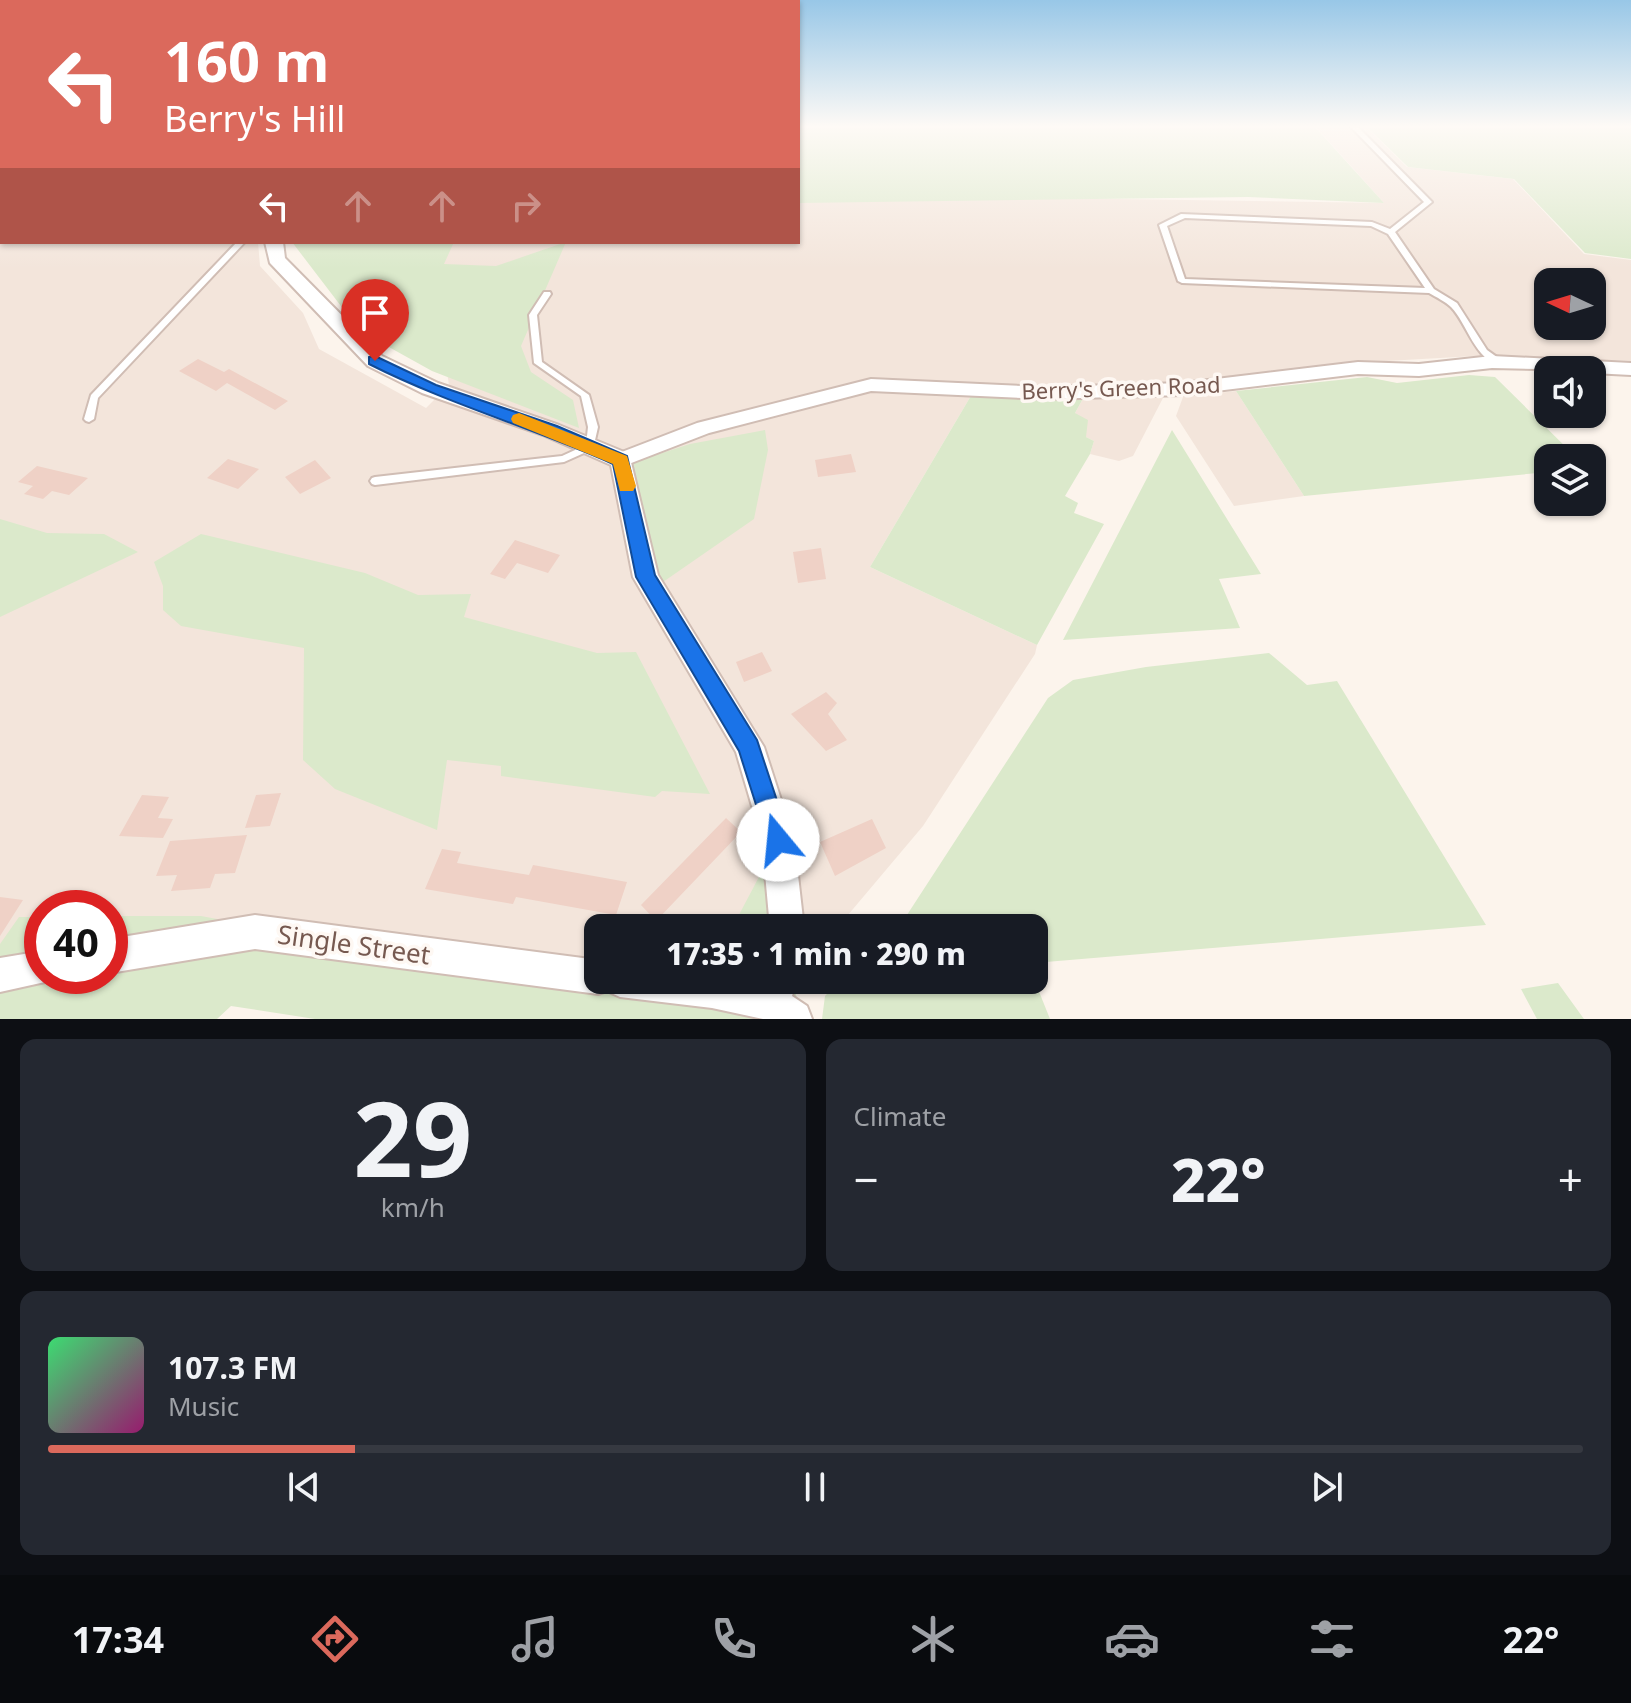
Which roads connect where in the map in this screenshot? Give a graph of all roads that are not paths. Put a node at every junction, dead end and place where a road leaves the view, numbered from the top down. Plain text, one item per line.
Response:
1 (1400, 174) edge
2 (1391, 232) junction
3 (239, 244) edge
4 (274, 244) edge
5 (1431, 291) junction
6 (547, 294) dead end
7 (1498, 362) junction
8 (1631, 369) edge
9 (89, 419) dead end
10 (590, 447) junction
11 (621, 460) junction
12 (375, 481) dead end
13 (786, 914) edge
14 (128, 953) edge
15 (24, 971) edge
16 (0, 975) edge
17 (584, 975) edge
18 (736, 994) edge
19 (782, 1001) edge

1 - 2 lane
2 - 5 lane
2 - 5 lane
3 - 9 lane
4 - 10 street
5 - 7 lane
6 - 10 lane
7 - 8 street, Berry's Green Road
7 - 11 street, Berry's Green Road
10 - 11 street
10 - 12 lane
11 - 13 street
14 - 17 street, Single Street
15 - 16 street
18 - 19 street

